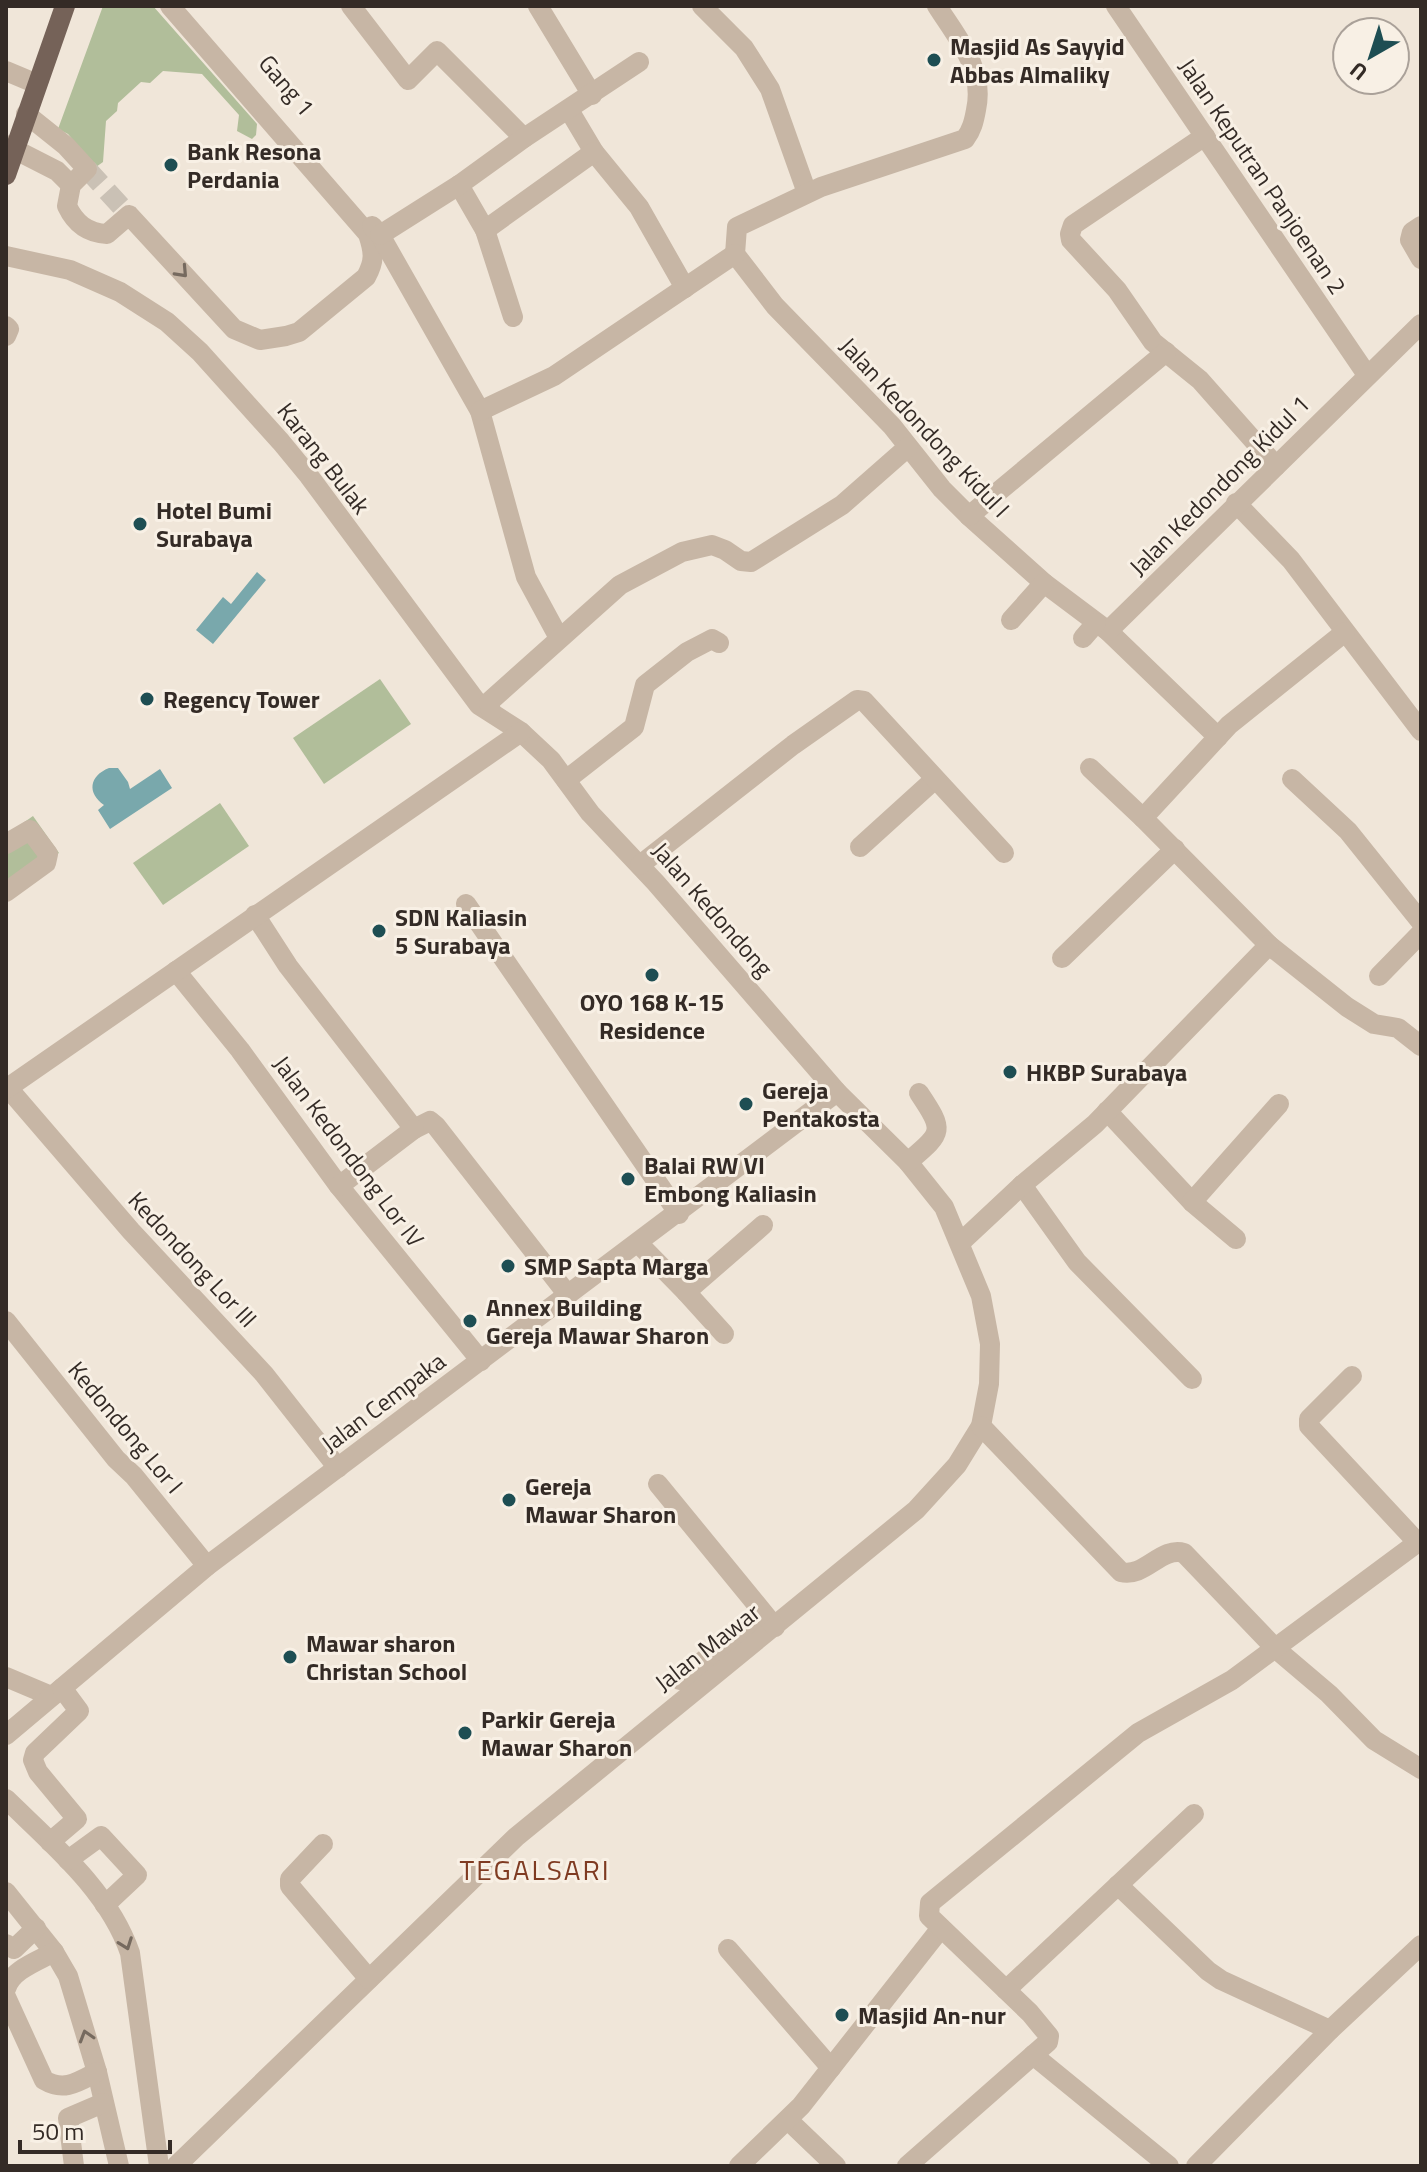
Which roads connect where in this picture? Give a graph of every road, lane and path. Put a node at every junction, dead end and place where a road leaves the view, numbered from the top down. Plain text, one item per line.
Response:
1 (65, 6) edge
2 (170, 6) edge
3 (186, 6) edge
4 (351, 6) edge
5 (538, 6) edge
6 (702, 6) edge
7 (937, 6) edge
8 (1116, 6) edge
9 (639, 62) dead end
10 (6, 71) edge
11 (37, 84) junction
12 (592, 95) junction
13 (569, 110) junction
14 (26, 114) junction
15 (1205, 136) junction
16 (524, 138) junction
17 (10, 147) edge
18 (594, 152) junction
19 (6, 175) edge
20 (71, 185) junction
21 (459, 185) junction
22 (807, 193) junction
23 (1421, 226) edge
24 (485, 230) junction
25 (380, 235) junction
26 (735, 254) junction
27 (6, 256) edge
28 (1421, 259) edge
29 (685, 288) junction
30 (513, 317) dead end
31 (1420, 326) edge
32 (1166, 352) junction
33 (1367, 375) junction
34 (480, 411) junction
35 (908, 447) junction
36 (1276, 466) junction
37 (1236, 503) junction
38 (969, 516) junction
39 (1044, 583) junction
40 (1011, 620) dead end
41 (1096, 631) junction
42 (1345, 632) junction
43 (559, 638) junction
44 (719, 643) dead end
45 (491, 712) junction
46 (1421, 731) edge
47 (521, 732) junction
48 (1218, 737) junction
49 (551, 760) joint
50 (1090, 768) dead end
51 (935, 779) junction
52 (1292, 779) dead end
53 (566, 780) junction
54 (1143, 818) junction
55 (6, 844) edge
56 (860, 847) dead end
57 (1175, 849) junction
58 (1004, 853) dead end
59 (640, 865) junction
60 (6, 892) edge
61 (466, 904) dead end
62 (255, 915) junction
63 (1421, 922) edge
64 (1421, 933) edge
65 (1269, 945) junction
66 (1062, 958) dead end
67 (176, 971) junction
68 (1379, 976) dead end
69 (1421, 1046) edge
70 (7, 1088) edge
71 (837, 1092) junction
72 (919, 1093) dead end
73 (1279, 1104) dead end
74 (1107, 1111) junction
75 (414, 1129) junction
76 (908, 1162) junction
77 (1022, 1185) junction
78 (339, 1186) junction
79 (1192, 1202) junction
80 (679, 1214) junction
81 (763, 1225) dead end
82 (1236, 1239) dead end
83 (638, 1243) junction
84 (960, 1243) junction
85 (686, 1292) junction
86 (568, 1295) junction
87 (6, 1321) edge
88 (724, 1334) dead end
89 (481, 1361) junction
90 (1352, 1376) dead end
91 (1192, 1379) dead end
92 (981, 1426) junction
93 (338, 1468) junction
94 (658, 1484) dead end
95 (1419, 1542) edge
96 (207, 1566) junction
97 (768, 1620) junction
98 (1276, 1649) junction
99 (6, 1677) edge
100 (680, 1680) dead end
101 (57, 1692) junction
102 (6, 1735) edge
103 (1421, 1769) edge
104 (6, 1799) edge
105 (1194, 1814) dead end
106 (50, 1842) junction
107 (323, 1844) dead end
108 (68, 1860) junction
109 (1118, 1885) junction
110 (6, 1892) edge
111 (105, 1905) junction
112 (36, 1928) junction
113 (941, 1928) junction
114 (6, 1944) edge
115 (1421, 1945) edge
116 (728, 1949) dead end
117 (54, 1952) junction
118 (369, 1979) junction
119 (6, 1989) edge
120 (1006, 1990) junction
121 (6, 1997) edge
122 (1330, 2030) junction
123 (1033, 2055) junction
124 (831, 2068) junction
125 (97, 2072) junction
126 (103, 2103) junction
127 (788, 2120) junction
128 (74, 2166) edge
129 (119, 2166) edge
130 (159, 2166) edge
131 (176, 2166) edge
132 (739, 2166) edge
133 (836, 2166) edge
134 (907, 2166) edge
135 (1169, 2166) edge
136 (1196, 2166) edge

1 - 11 main road
20 -> 2 street
3 - 25 street, Gang 1
4 - 16 street
5 - 12 street
6 - 22 street
7 - 22 street
8 - 15 street, Jalan Keputran Panjoenan 2
9 - 12 street
10 - 11 street
11 - 14 main road
12 - 13 street
13 - 16 street
13 - 18 street
14 - 17 main road
14 - 20 street
15 - 32 street
15 - 33 street, Jalan Keputran Panjoenan 2
16 - 21 street
17 - 19 main road
17 - 20 street
18 - 24 street
18 - 29 street
21 - 24 street
21 - 25 street
22 - 26 street
23 - 28 street
24 - 30 street
25 - 34 street, Gang 1
26 - 29 street
26 - 35 street, Jalan Kedondong Kidul I
27 - 45 street, Karang Bulak
29 - 34 street
31 - 33 street, Jalan Kedondong Kidul 1
32 - 36 street
32 - 38 street
33 - 36 street, Jalan Kedondong Kidul 1
34 - 43 street, Gang 1
35 - 38 street, Jalan Kedondong Kidul I
35 - 43 street
36 - 37 street, Jalan Kedondong Kidul 1
37 - 41 street, Jalan Kedondong Kidul 1
37 - 42 street
38 - 39 street, Jalan Kedondong Kidul I
39 - 40 street
39 - 41 street, Jalan Kedondong Kidul I
41 - 48 street, Jalan Kedondong Kidul I
42 - 46 street
42 - 48 street
43 - 45 street
44 - 53 street
45 - 47 street, Karang Bulak
47 - 49 street, Karang Bulak
47 - 62 street
48 - 54 street
49 - 53 street, Jalan Kedondong
50 - 54 street
51 - 56 street
51 - 58 street
51 - 59 street
52 - 63 street
53 - 59 street, Jalan Kedondong
54 - 57 street
55 - 60 street
57 - 65 street
57 - 66 street
59 - 71 street, Jalan Kedondong
61 - 80 street
62 - 67 street
62 - 75 street
64 - 68 street
65 - 69 street
65 - 74 street
67 - 70 street
67 - 78 street, Jalan Kedondong Lor IV
70 - 93 street, Kedondong Lor III
71 - 76 street, Jalan Mawar
71 - 80 street, Jalan Cempaka
72 - 76 street
73 - 79 street
74 - 77 street
74 - 79 street
75 - 78 street
75 - 86 street
76 - 84 street, Jalan Mawar
77 - 84 street
77 - 91 street
78 - 89 street, Jalan Kedondong Lor IV
79 - 82 street
80 - 83 street, Jalan Cempaka
81 - 85 street
83 - 85 street
83 - 86 street, Jalan Cempaka
84 - 92 street, Jalan Mawar
85 - 88 street
86 - 89 street, Jalan Cempaka
87 - 96 street, Kedondong Lor I
89 - 93 street, Jalan Cempaka
90 - 95 street
92 - 97 street, Jalan Mawar
92 - 98 street
93 - 96 street, Jalan Cempaka
94 - 97 street
95 - 98 street
96 - 101 street, Jalan Cempaka
97 - 100 street
97 - 118 street, Jalan Mawar
98 - 103 street
98 - 113 street
99 - 101 street
101 - 102 street, Jalan Cempaka
101 - 106 street
104 - 106 street
105 - 109 street
106 - 108 street
107 - 118 street
108 - 111 street
108 - 111 street
109 - 120 street
109 - 122 street
110 - 112 street
111 -> 130 street
112 - 114 street
112 - 117 street
113 - 120 street
113 - 124 street
115 - 122 street
116 - 124 street
117 - 119 street
125 -> 117 street
118 - 131 street, Jalan Mawar
120 - 123 street
121 - 125 street
122 - 136 street
123 - 134 street
123 - 135 street
124 - 127 street
125 - 126 street
126 - 128 street
126 - 129 street
127 - 132 street
127 - 133 street

